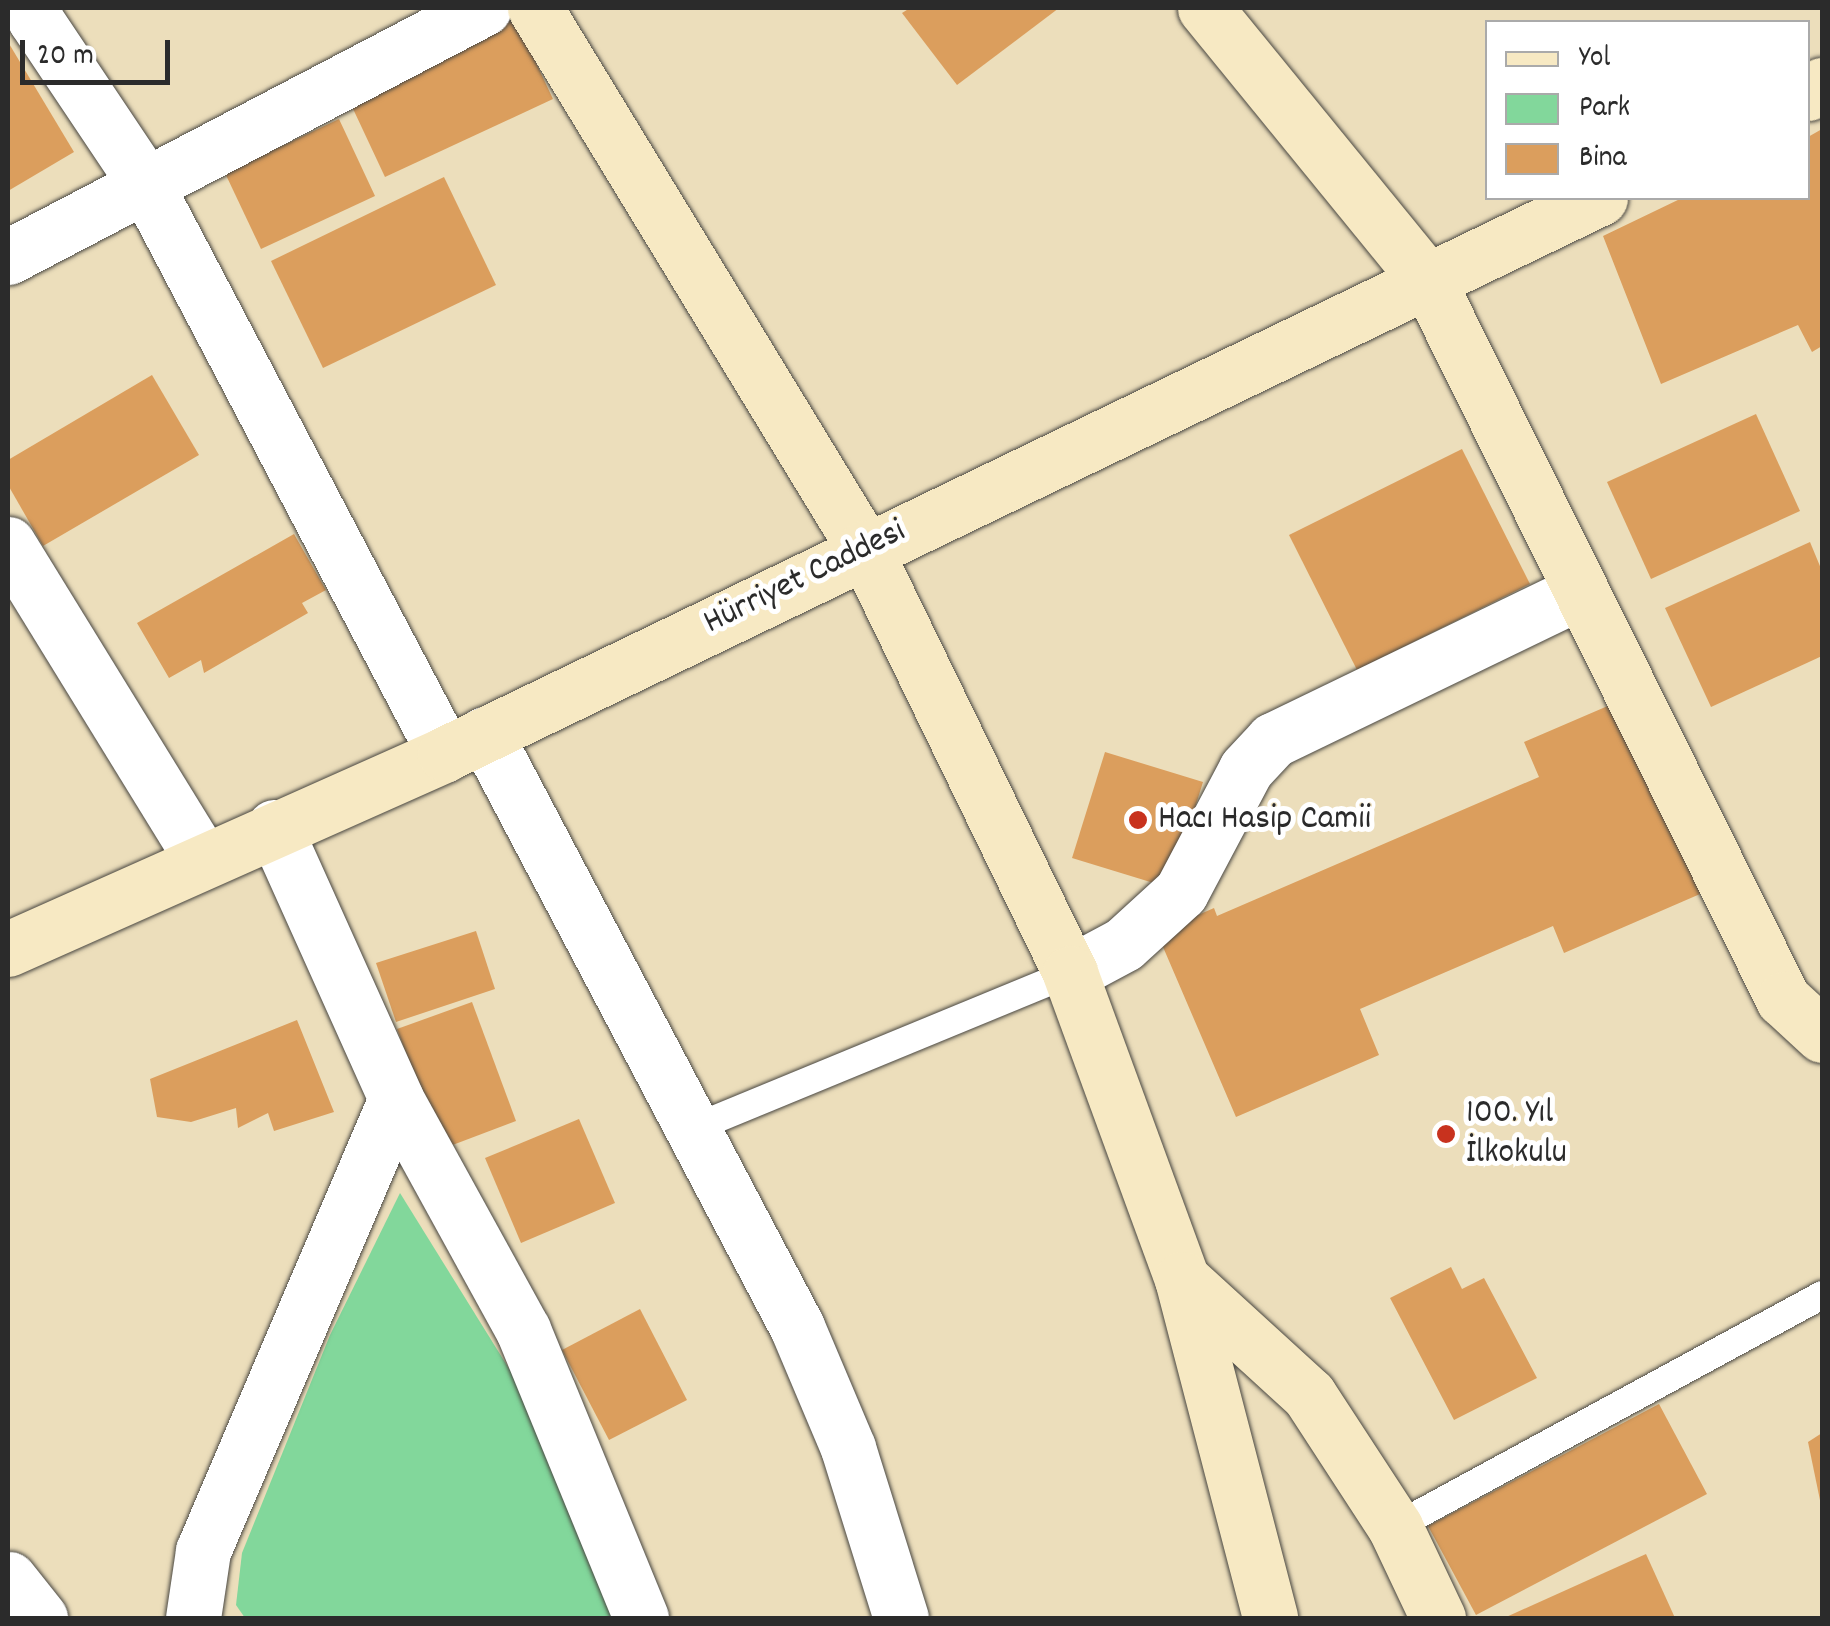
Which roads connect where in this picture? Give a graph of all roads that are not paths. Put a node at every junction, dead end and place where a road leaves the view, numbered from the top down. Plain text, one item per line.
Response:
1 (34, 8) edge
2 (484, 8) edge
3 (535, 8) edge
4 (1205, 8) edge
5 (146, 185) junction
6 (1596, 200) edge
7 (8, 257) edge
8 (1429, 283) junction
9 (8, 544) edge
10 (864, 548) junction
11 (1581, 591) junction
12 (465, 744) junction
13 (274, 827) junction
14 (201, 858) junction
15 (8, 949) edge
16 (1070, 972) junction
17 (1822, 1035) edge
18 (396, 1099) junction
19 (694, 1128) junction
20 (1182, 1279) junction
21 (1822, 1295) edge
22 (1395, 1526) junction
23 (193, 1618) edge
24 (641, 1618) edge
25 (901, 1618) edge
26 (1270, 1618) edge
27 (1438, 1618) edge

1 - 5 street
2 - 5 street
3 - 10 street
4 - 8 street
5 - 7 street
5 - 12 street
6 - 8 street, Hürriyet Caddesi
8 - 10 street, Hürriyet Caddesi
8 - 11 street
9 - 14 street
10 - 12 street, Hürriyet Caddesi
10 - 16 street
11 - 16 street
11 - 17 street
12 - 13 street, Hürriyet Caddesi
12 - 19 street
13 - 14 street, Hürriyet Caddesi
13 - 18 street
14 - 15 street, Hürriyet Caddesi
16 - 19 lane
16 - 20 street
18 - 23 street
18 - 24 street
19 - 25 street
20 - 22 street
20 - 26 street
21 - 22 lane
22 - 27 street

